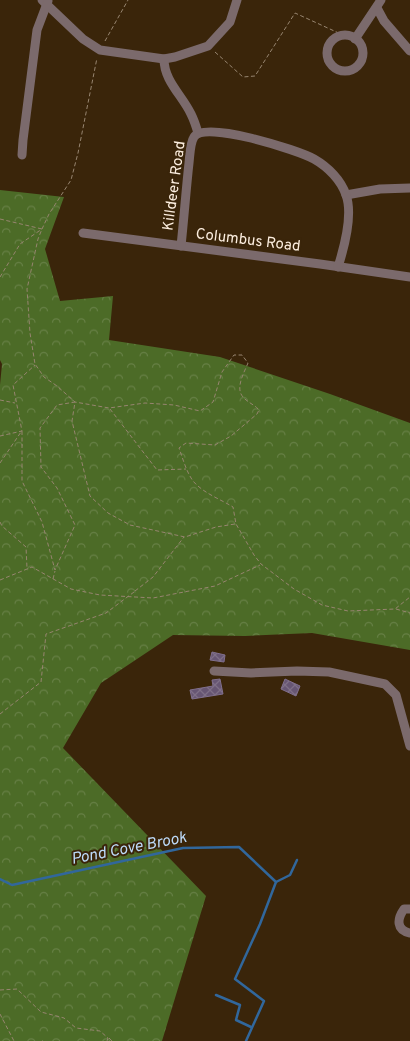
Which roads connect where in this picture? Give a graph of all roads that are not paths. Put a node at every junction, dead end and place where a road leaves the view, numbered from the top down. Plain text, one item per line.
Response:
1 (237, 0) edge
2 (46, 1) edge
3 (378, 4) edge
4 (355, 39) junction
5 (410, 52) edge
6 (164, 59) junction
7 (198, 133) junction
8 (22, 155) dead end
9 (410, 188) edge
10 (346, 194) junction
11 (83, 233) dead end
12 (180, 246) junction
13 (338, 266) junction
14 (410, 278) edge
15 (214, 671) dead end
16 (410, 746) edge
17 (410, 908) edge
18 (410, 933) edge

1 - 6 street
2 - 6 street
2 - 8 street
3 - 4 street
3 - 5 street
4 - 4 street
6 - 7 street
7 - 10 street, Killdeer Road
7 - 12 street, Killdeer Road
9 - 10 street
10 - 13 street
11 - 12 street, Columbus Road
12 - 13 street, Columbus Road
13 - 14 street, Columbus Road
15 - 16 street
17 - 18 street

